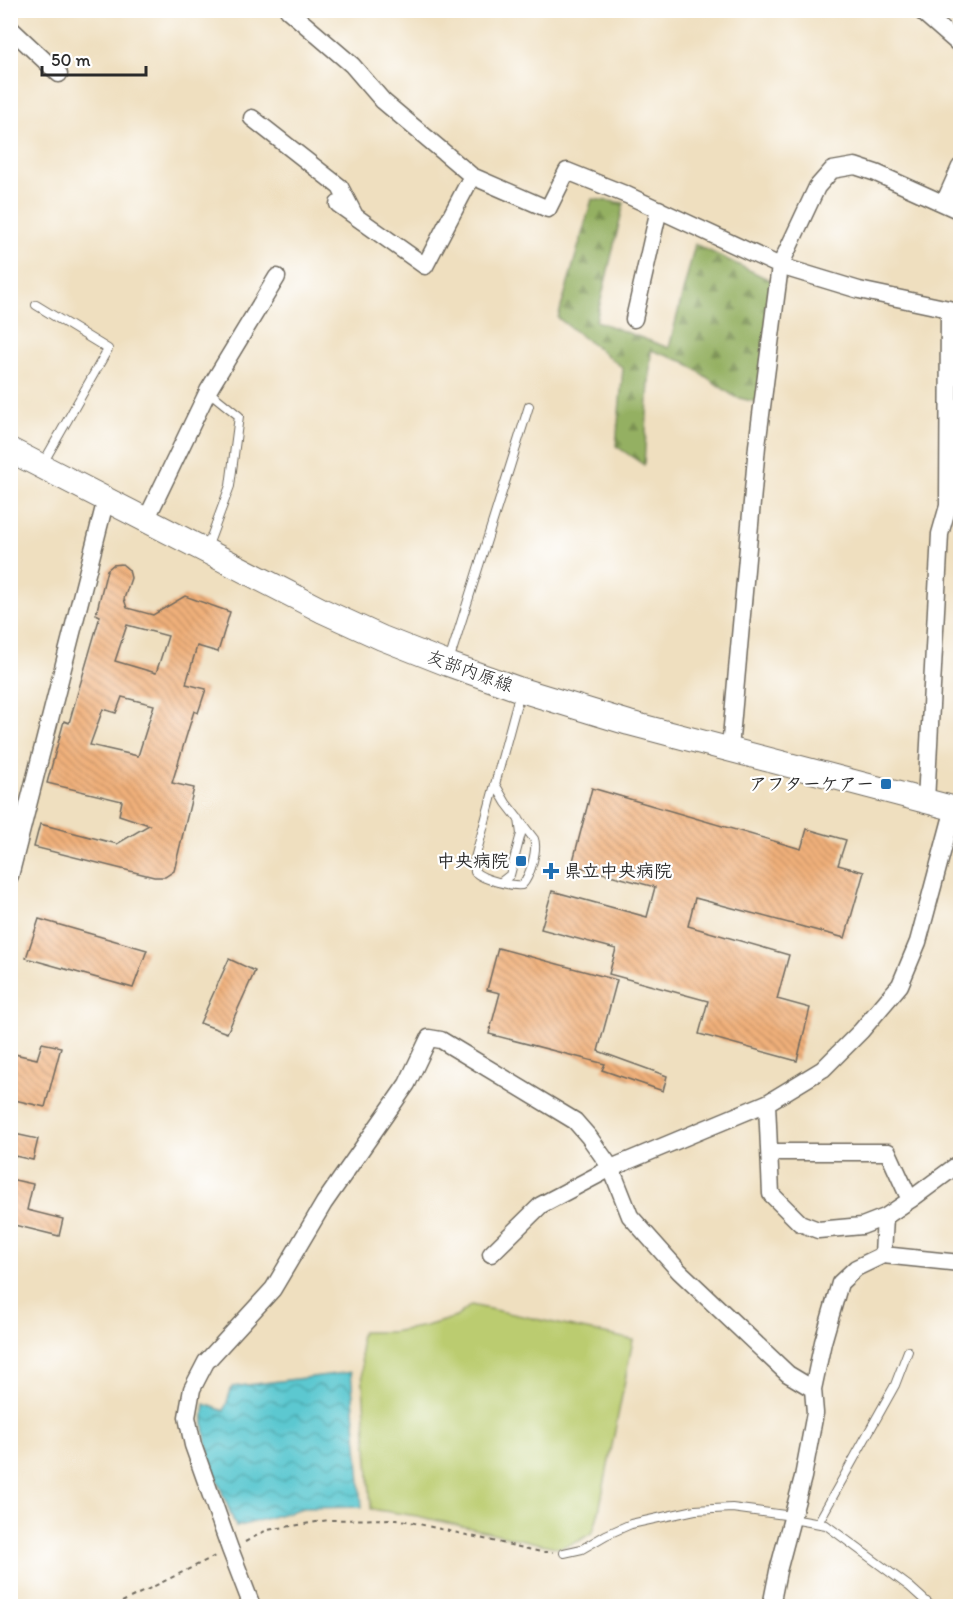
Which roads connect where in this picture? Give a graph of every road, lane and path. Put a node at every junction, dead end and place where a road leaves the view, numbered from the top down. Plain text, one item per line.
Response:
1 (288, 10) edge
2 (921, 10) edge
3 (10, 28) edge
4 (960, 45) edge
5 (59, 74) dead end
6 (252, 118) dead end
7 (960, 167) edge
8 (472, 176) junction
9 (944, 203) junction
10 (338, 204) dead end
11 (659, 209) junction
12 (960, 211) edge
13 (356, 217) junction
14 (780, 266) junction
15 (278, 278) dead end
16 (36, 305) dead end
17 (634, 319) dead end
18 (208, 391) junction
19 (529, 406) dead end
20 (10, 450) edge
21 (42, 465) junction
22 (106, 499) junction
23 (146, 520) junction
24 (205, 551) junction
25 (448, 664) junction
26 (521, 690) junction
27 (730, 749) junction
28 (495, 784) junction
29 (926, 801) junction
30 (957, 809) edge
31 (518, 819) junction
32 (10, 876) edge
33 (501, 882) junction
34 (766, 1102) junction
35 (770, 1152) junction
36 (960, 1163) edge
37 (611, 1168) junction
38 (910, 1200) junction
39 (885, 1216) junction
40 (491, 1254) dead end
41 (883, 1255) junction
42 (960, 1263) edge
43 (908, 1351) dead end
44 (813, 1389) junction
45 (792, 1519) junction
46 (818, 1523) junction
47 (230, 1549) junction
48 (564, 1553) joint
49 (114, 1606) edge
50 (252, 1606) edge
51 (771, 1606) edge
52 (931, 1606) edge

1 - 8 street
2 - 4 street
3 - 5 street
6 - 13 street
7 - 9 street
8 - 11 street
8 - 13 street
9 - 12 street
9 - 14 street
10 - 13 street
11 - 14 street
11 - 17 street
14 - 27 street
14 - 29 street
15 - 18 street
16 - 21 lane
18 - 23 street
18 - 24 lane
19 - 25 lane
20 - 21 main road, 友部内原線
21 - 22 main road, 友部内原線
22 - 23 main road, 友部内原線
22 - 32 street
23 - 24 main road, 友部内原線
24 - 25 main road, 友部内原線
25 - 26 main road, 友部内原線
26 - 27 main road, 友部内原線
26 - 28 lane
27 - 29 main road, 友部内原線
28 - 31 lane
28 - 33 lane
29 - 30 main road, 友部内原線
30 - 34 street
31 - 33 lane
31 - 33 lane
34 - 35 street
34 - 37 street
35 - 38 street
35 - 39 street
36 - 38 street
37 - 40 street
37 - 44 street
37 - 47 street
38 - 39 street
39 - 41 street
41 - 42 street
41 - 44 street
43 - 46 lane
44 - 45 street
45 - 46 lane
45 - 48 lane
45 - 51 street
46 - 52 lane
47 - 48 path
47 - 49 path
47 - 50 street

